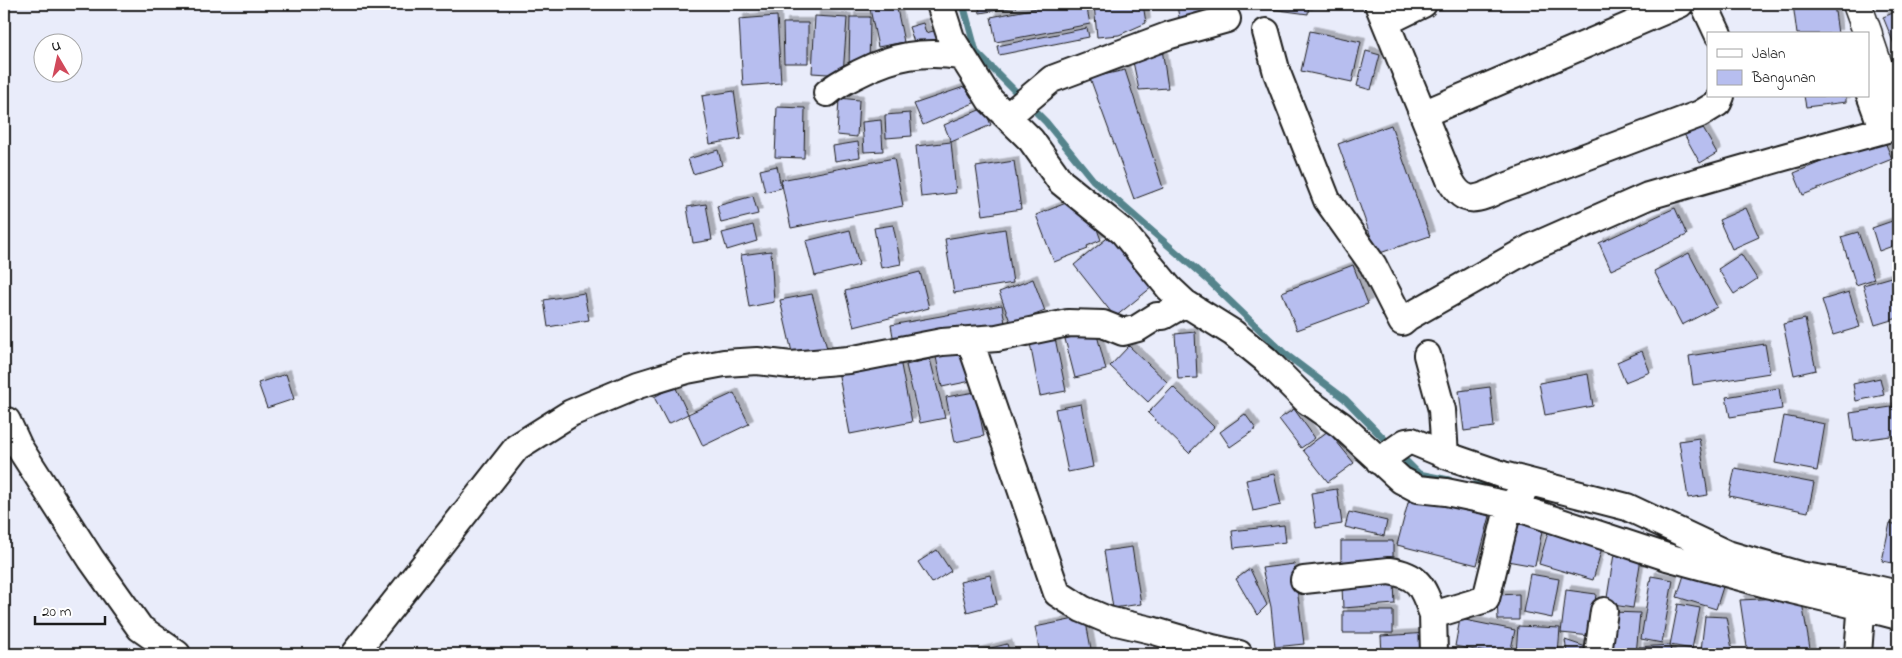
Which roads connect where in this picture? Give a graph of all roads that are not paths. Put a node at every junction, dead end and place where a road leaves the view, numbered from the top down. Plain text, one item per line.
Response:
1 (940, 4) edge
2 (1423, 4) edge
3 (1680, 4) edge
4 (1704, 4) edge
5 (1857, 4) edge
6 (1382, 13) edge
7 (1227, 19) dead end
8 (1266, 32) dead end
9 (1717, 32) edge
10 (1867, 32) edge
11 (1870, 53) edge
12 (960, 56) junction
13 (1874, 89) edge
14 (827, 93) dead end
15 (1721, 98) edge
16 (1422, 114) junction
17 (1008, 116) junction
18 (1893, 127) edge
19 (1185, 303) junction
20 (970, 341) junction
21 (1427, 355) dead end
22 (8, 421) dead end
23 (1390, 454) junction
24 (1446, 455) junction
25 (1520, 495) junction
26 (1304, 580) dead end
27 (1898, 594) edge
28 (1859, 606) junction
29 (1604, 610) dead end
30 (1433, 614) junction
31 (1898, 616) edge
32 (177, 654) edge
33 (354, 654) edge
34 (1239, 654) edge
35 (1434, 654) edge
36 (1598, 654) edge
37 (1858, 654) edge

1 - 12 street
2 - 6 street
3 - 16 street
4 - 9 street
5 - 10 main road
6 - 16 street
7 - 17 street
8 - 18 street
11 - 13 main road
12 - 14 street
12 - 17 street
13 - 18 main road
15 - 16 street
17 - 19 street
19 - 20 street
19 - 23 street
20 - 33 street
20 - 34 street
21 - 24 street
22 - 32 street
23 - 24 street
23 - 25 street
24 - 25 street
25 - 27 street
25 - 28 street
25 - 30 street
26 - 30 street
28 - 31 street
28 - 37 street
29 - 36 street
30 - 35 street

